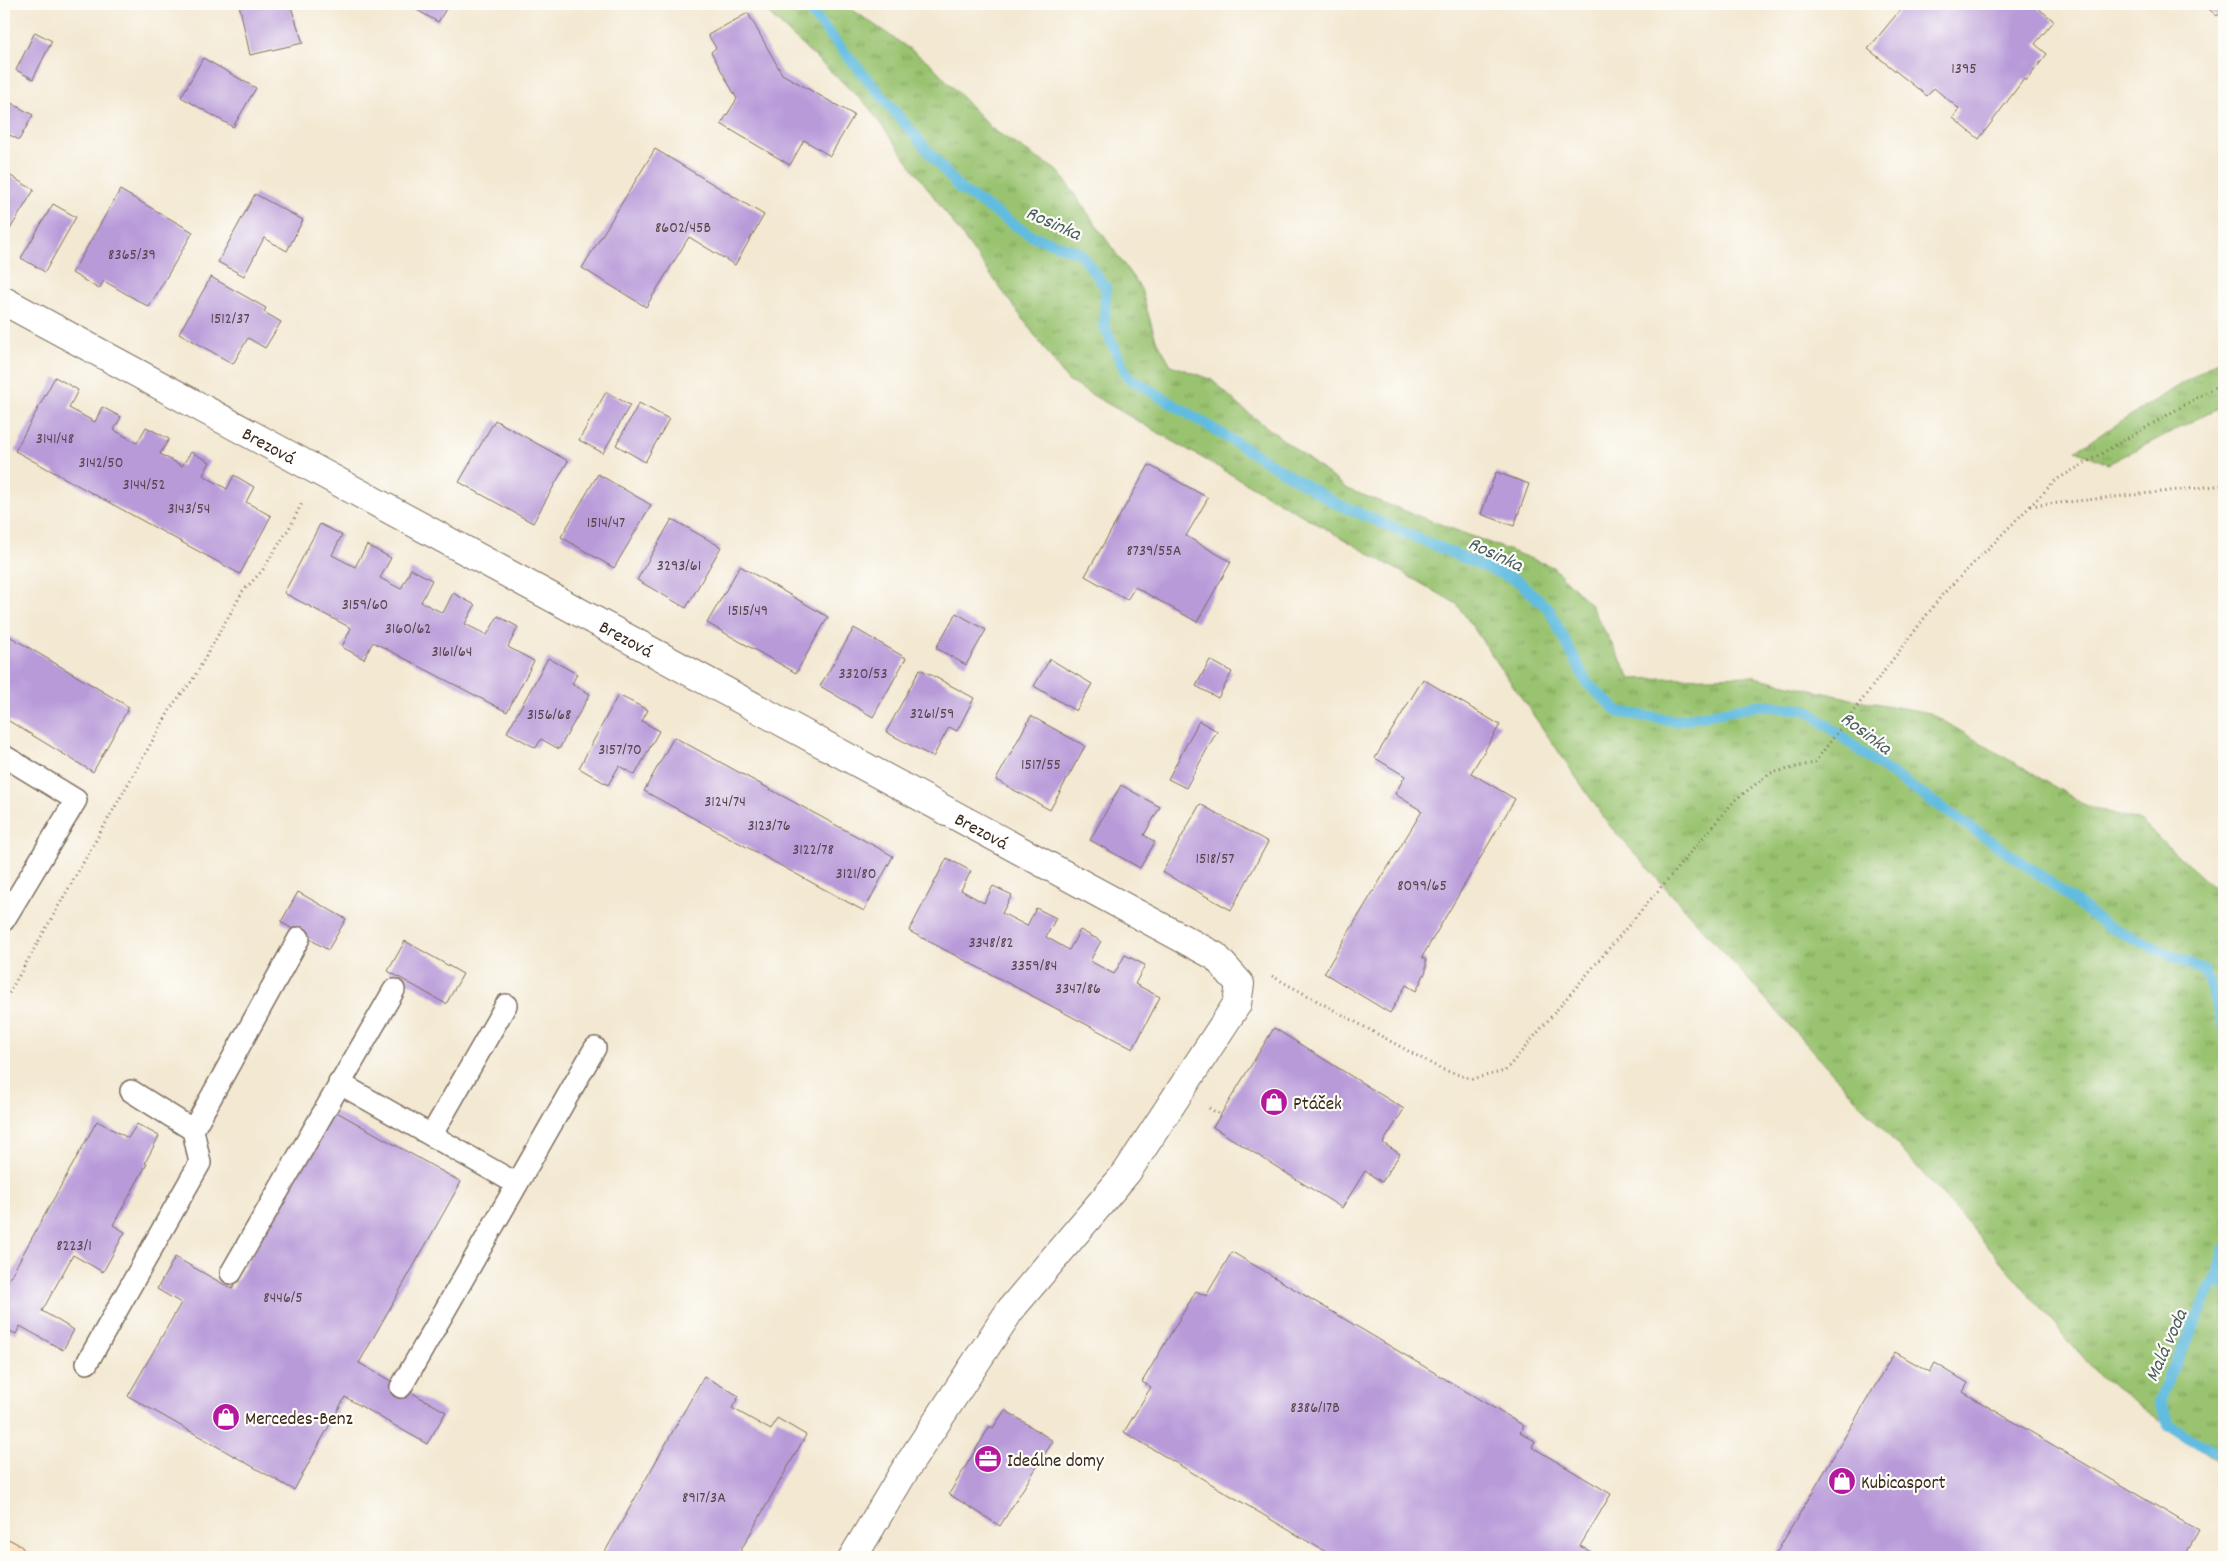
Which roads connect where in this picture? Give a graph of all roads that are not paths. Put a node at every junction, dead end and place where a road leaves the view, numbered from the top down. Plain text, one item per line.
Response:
1 (4, 301) edge
2 (4, 756) edge
3 (4, 920) edge
4 (299, 938) dead end
5 (394, 990) dead end
6 (506, 1005) dead end
7 (595, 1048) dead end
8 (339, 1082) junction
9 (130, 1092) dead end
10 (193, 1130) junction
11 (432, 1134) junction
12 (517, 1184) junction
13 (231, 1273) dead end
14 (87, 1363) dead end
15 (401, 1387) dead end
16 (4, 1553) edge
17 (11, 1557) edge
18 (853, 1557) edge

1 - 18 street, Brezová
2 - 3 lane
4 - 10 lane
5 - 8 lane
6 - 11 lane
7 - 12 lane
8 - 11 lane
8 - 13 lane
9 - 10 lane
10 - 14 lane
11 - 12 lane
12 - 15 lane
16 - 17 street

